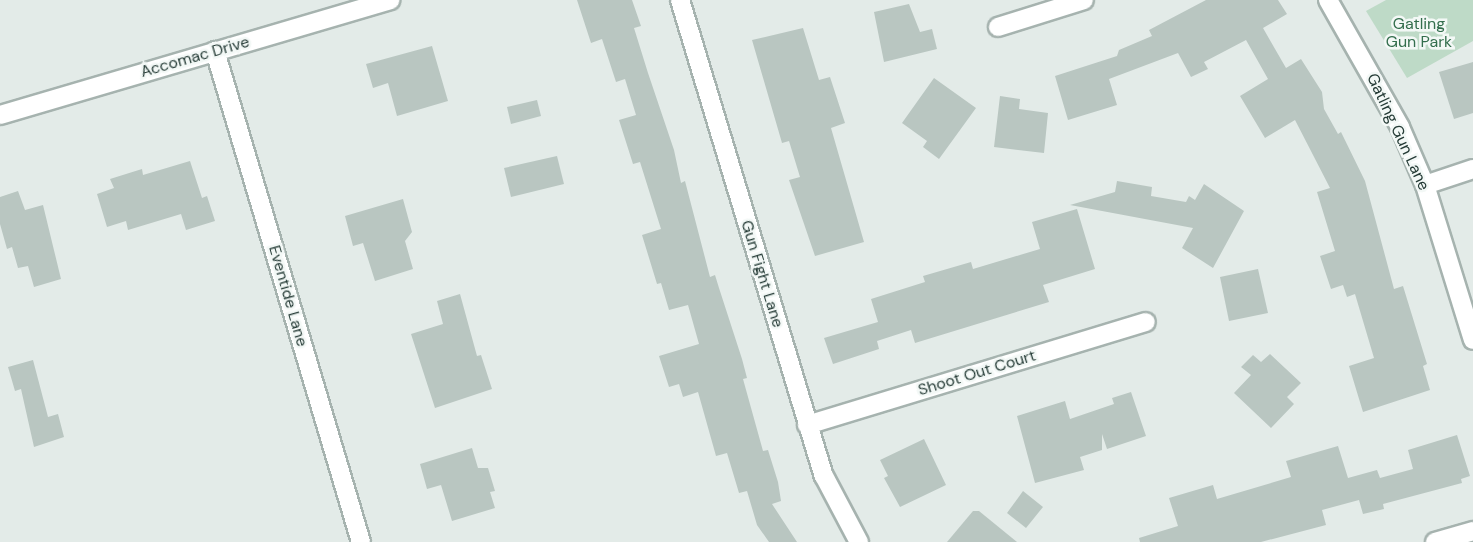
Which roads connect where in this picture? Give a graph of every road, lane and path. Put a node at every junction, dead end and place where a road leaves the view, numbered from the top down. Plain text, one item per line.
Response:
1 (390, 0) edge
2 (680, 0) edge
3 (1084, 0) edge
4 (1328, 0) edge
5 (998, 27) dead end
6 (215, 51) junction
7 (0, 115) edge
8 (1473, 170) edge
9 (1425, 185) junction
10 (1146, 322) dead end
11 (1473, 340) edge
12 (807, 425) junction
13 (1473, 531) edge
14 (361, 542) edge
15 (859, 542) edge
16 (1435, 542) edge

1 - 6 street, Accomac Drive
2 - 12 street, Gun Fight Lane
3 - 5 street
4 - 9 street, Gatling Gun Lane
6 - 7 street, Accomac Drive
6 - 14 street, Eventide Lane
8 - 9 street
9 - 11 street, Gatling Gun Lane
10 - 12 street, Shoot Out Court
12 - 15 street, Gun Fight Lane
13 - 16 street

